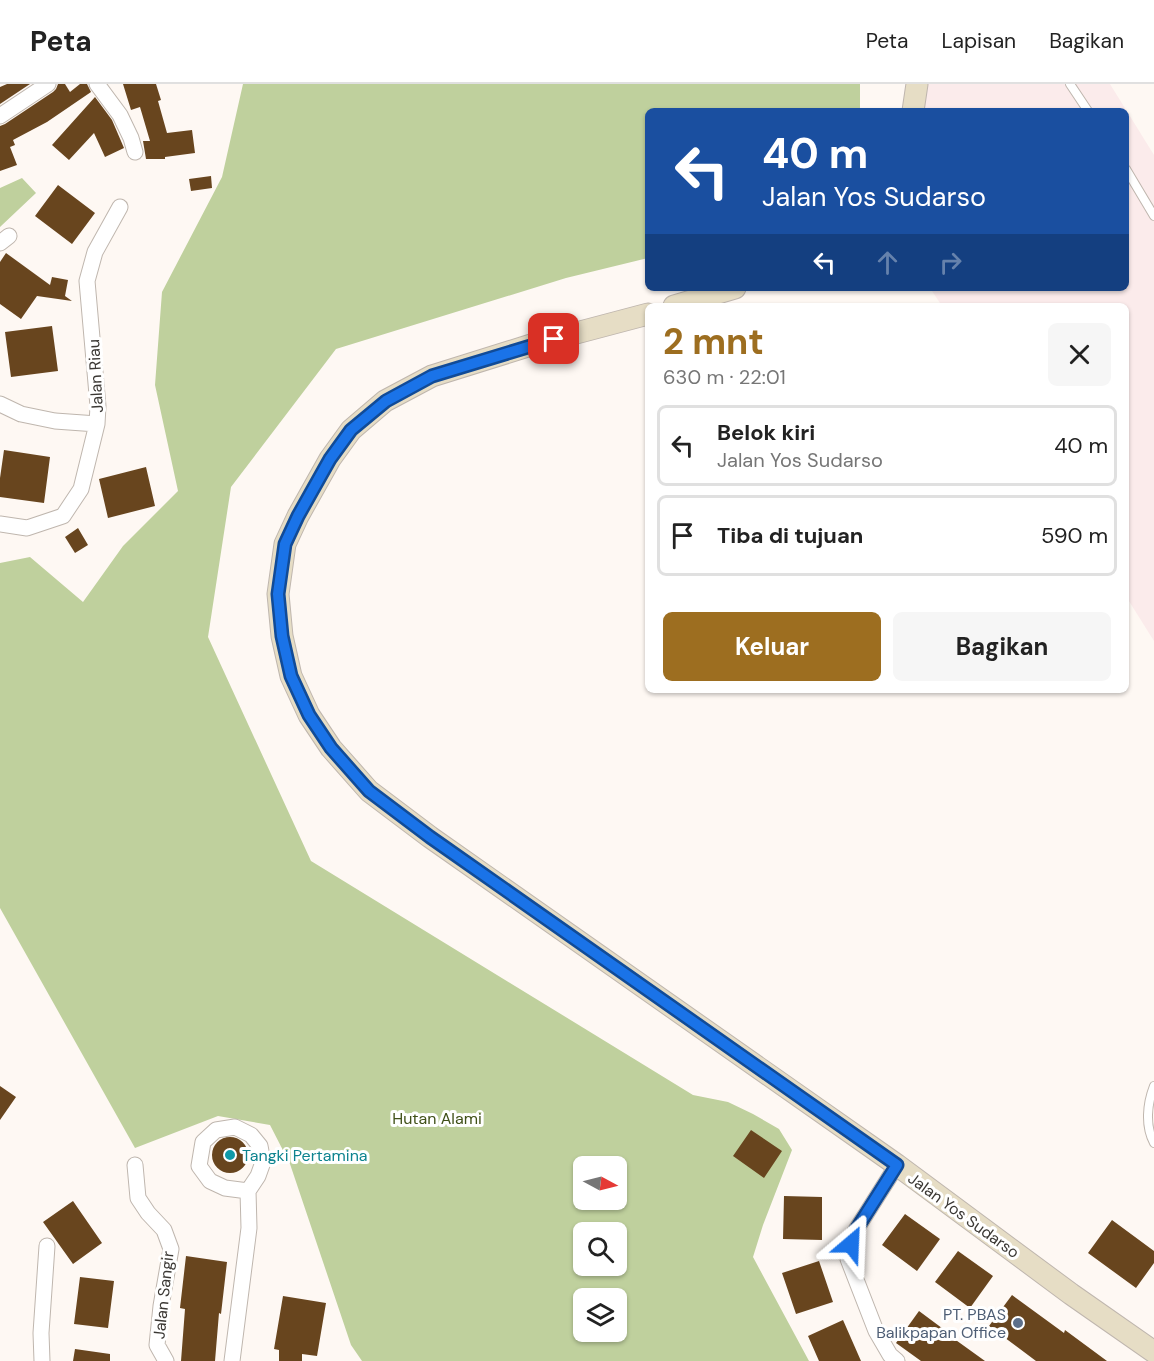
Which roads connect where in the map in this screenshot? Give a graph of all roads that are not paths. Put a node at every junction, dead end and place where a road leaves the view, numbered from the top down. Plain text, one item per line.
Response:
1 (48, 84) edge
2 (97, 84) edge
3 (917, 84) edge
4 (1070, 84) edge
5 (913, 108) edge
6 (1086, 108) edge
7 (0, 116) edge
8 (135, 152) dead end
9 (1129, 174) edge
10 (120, 207) dead end
11 (1154, 216) edge
12 (725, 291) edge
13 (684, 303) edge
14 (645, 315) edge
15 (0, 404) edge
16 (97, 424) junction
17 (0, 524) edge
18 (1154, 1086) edge
19 (1154, 1143) edge
20 (135, 1165) dead end
21 (897, 1165) junction
22 (248, 1191) junction
23 (47, 1246) dead end
24 (1154, 1352) edge
25 (42, 1361) edge
26 (166, 1361) edge
27 (232, 1361) edge
28 (897, 1361) edge

1 - 7 street
2 - 8 street
3 - 5 main road
4 - 6 lane
9 - 11 lane
10 - 16 street, Jalan Riau
12 - 13 main road
14 - 21 main road, Jalan Yos Sudarso
15 - 16 street
16 - 17 street, Jalan Riau
18 - 19 lane
20 - 26 street, Jalan Sangir
21 - 24 main road, Jalan Yos Sudarso
21 - 28 street
22 - 22 street
22 - 27 street
23 - 25 street

